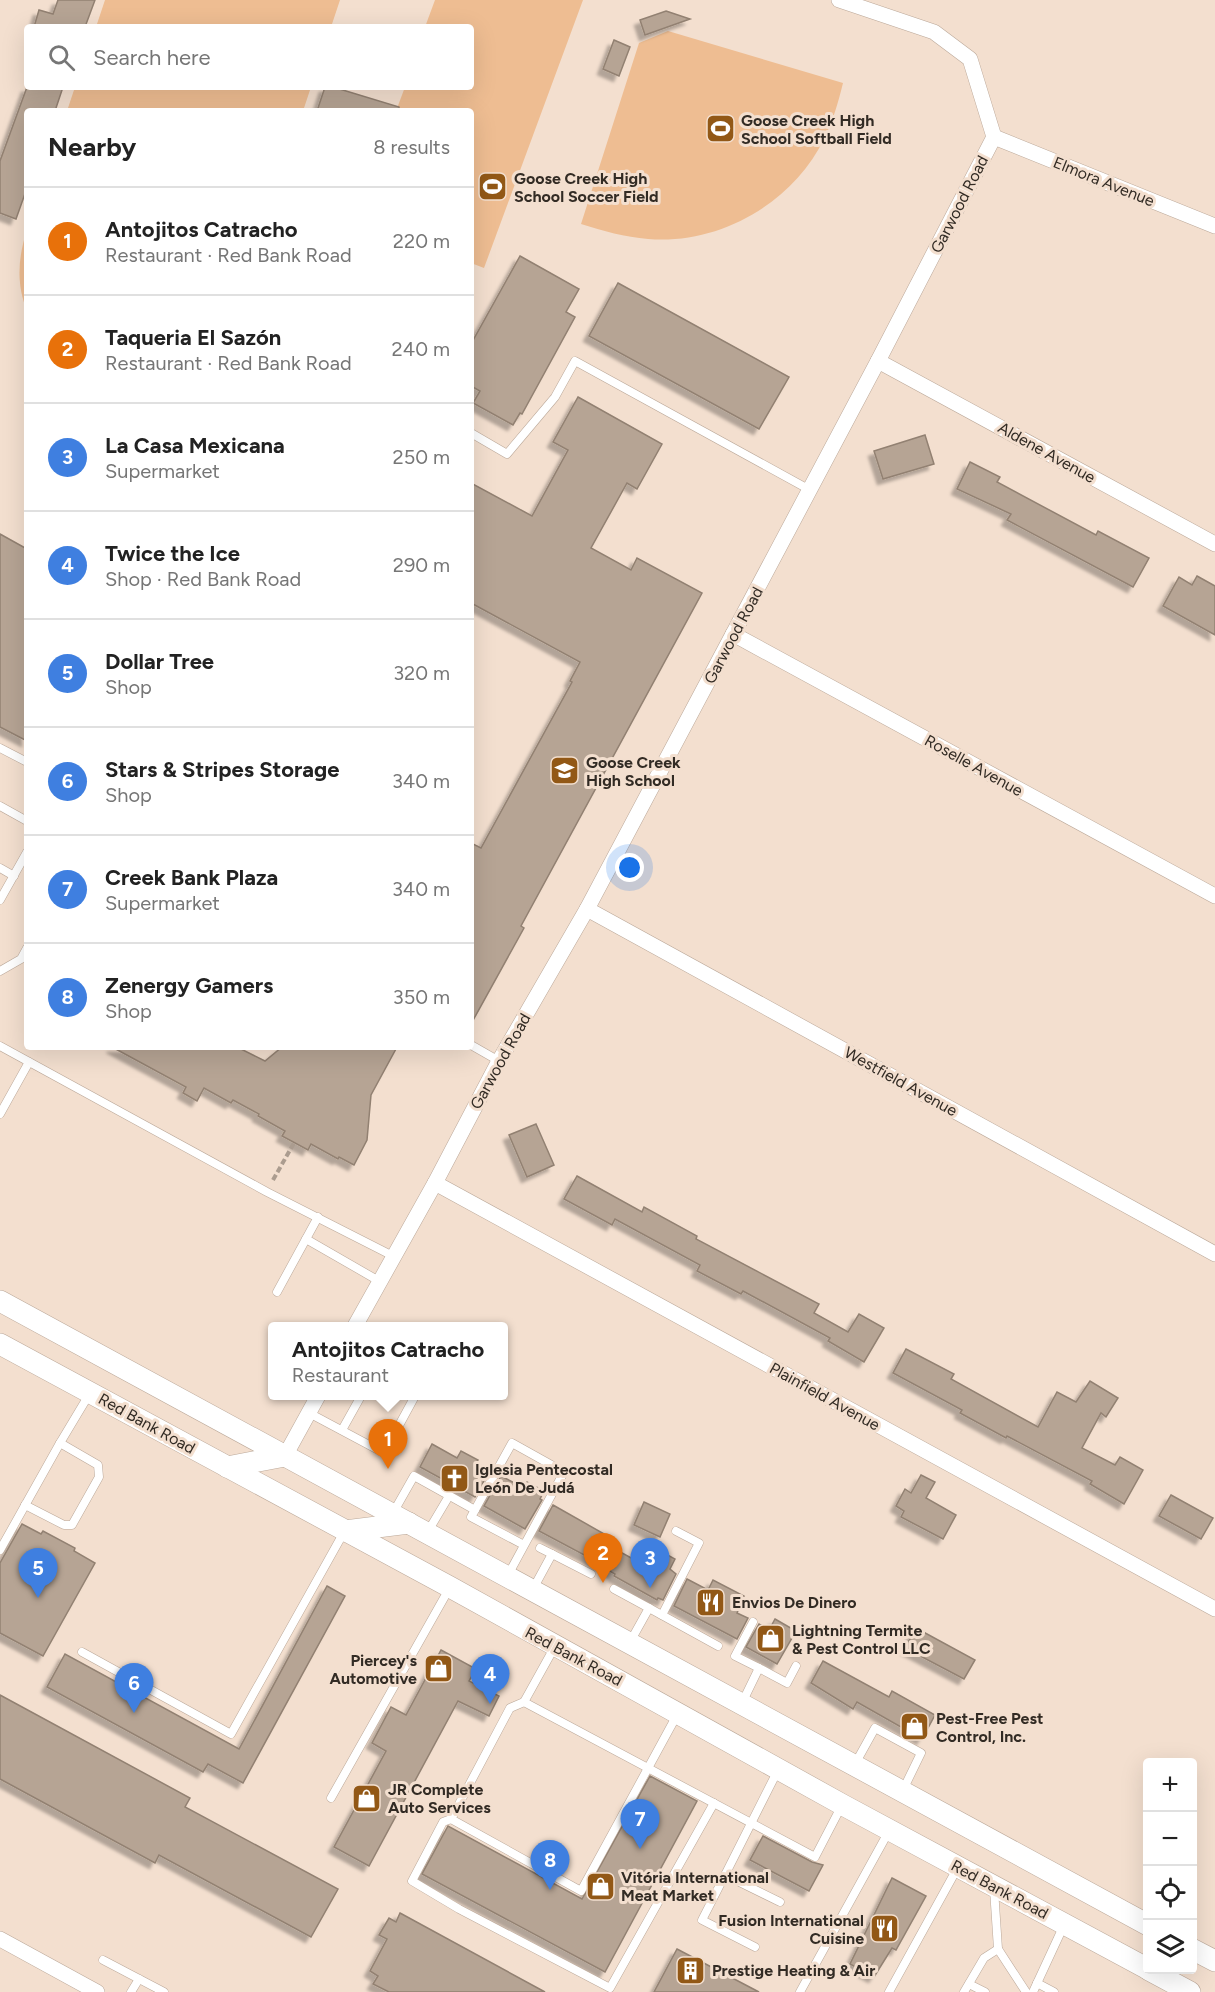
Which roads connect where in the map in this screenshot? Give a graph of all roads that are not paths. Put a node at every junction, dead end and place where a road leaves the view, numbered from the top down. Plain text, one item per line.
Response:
1 (839, 0) edge
2 (994, 136) junction
3 (1215, 226) edge
4 (878, 361) junction
5 (474, 435) edge
6 (810, 490) junction
7 (1215, 544) edge
8 (733, 634) junction
9 (0, 748) edge
10 (24, 760) edge
11 (0, 806) edge
12 (24, 819) edge
13 (24, 858) edge
14 (0, 868) edge
15 (14, 876) junction
16 (1215, 896) edge
17 (0, 900) edge
18 (587, 909) junction
19 (24, 954) edge
20 (0, 971) edge
21 (0, 1046) edge
22 (474, 1047) edge
23 (499, 1061) junction
24 (29, 1062) junction
25 (0, 1114) edge
26 (435, 1183) junction
27 (318, 1217) junction
28 (306, 1239) junction
29 (1215, 1254) edge
30 (393, 1256) junction
31 (379, 1281) junction
32 (277, 1292) dead end
33 (0, 1301) edge
34 (357, 1322) edge
35 (0, 1344) edge
36 (91, 1392) junction
37 (316, 1400) edge
38 (358, 1400) edge
39 (412, 1400) edge
40 (309, 1413) junction
41 (342, 1430) junction
42 (60, 1443) junction
43 (285, 1456) junction
44 (227, 1467) junction
45 (449, 1496) junction
46 (25, 1505) junction
47 (475, 1510) junction
48 (409, 1523) junction
49 (345, 1531) junction
50 (676, 1531) dead end
51 (524, 1545) junction
52 (540, 1548) dead end
53 (0, 1550) edge
54 (552, 1554) junction
55 (591, 1574) dead end
56 (507, 1576) junction
57 (450, 1587) junction
58 (614, 1589) dead end
59 (532, 1590) junction
60 (649, 1608) junction
61 (1215, 1609) edge
62 (662, 1615) junction
63 (753, 1622) dead end
64 (630, 1643) junction
65 (555, 1646) junction
66 (718, 1646) dead end
67 (82, 1652) dead end
68 (796, 1666) dead end
69 (759, 1668) junction
70 (524, 1702) junction
71 (741, 1704) junction
72 (678, 1713) junction
73 (854, 1765) junction
74 (648, 1768) junction
75 (779, 1768) junction
76 (902, 1791) junction
77 (331, 1798) dead end
78 (714, 1803) junction
79 (843, 1805) junction
80 (451, 1819) junction
81 (750, 1823) junction
82 (890, 1830) junction
83 (958, 1867) junction
84 (725, 1875) junction
85 (994, 1885) junction
86 (780, 1902) dead end
87 (1143, 1922) edge
88 (1065, 1923) junction
89 (0, 1939) edge
90 (755, 1947) dead end
91 (998, 1949) junction
92 (1197, 1952) edge
93 (103, 1960) dead end
94 (1215, 1961) edge
95 (1143, 1966) edge
96 (1157, 1974) edge
97 (139, 1979) junction
98 (1037, 1983) junction
99 (969, 1984) junction
100 (97, 1992) edge
101 (131, 1992) edge
102 (164, 1992) edge
103 (800, 1992) edge
104 (889, 1992) edge
105 (964, 1992) edge
106 (985, 1992) edge
107 (1026, 1992) edge
108 (1033, 1992) edge
109 (1054, 1992) edge
110 (1190, 1992) edge

1 - 2 street, Garwood Road
2 - 3 street, Elmora Avenue
2 - 4 street, Garwood Road
4 - 6 street, Garwood Road
4 - 7 street, Aldene Avenue
5 - 6 lane
6 - 8 street, Garwood Road
8 - 16 street, Roselle Avenue
8 - 18 street, Garwood Road
9 - 10 lane
11 - 12 lane
13 - 15 lane
14 - 15 lane
15 - 17 lane
18 - 23 street, Garwood Road
18 - 29 street, Westfield Avenue
19 - 20 lane
21 - 24 lane
22 - 23 lane
23 - 26 street, Garwood Road
24 - 25 lane
24 - 27 lane
26 - 30 street, Garwood Road
26 - 61 street, Plainfield Avenue
27 - 28 lane
27 - 30 lane
28 - 31 lane
28 - 32 lane
30 - 31 street, Garwood Road
31 - 34 street, Garwood Road
33 - 43 main road
35 - 36 main road, Red Bank Road
36 - 42 lane
36 - 44 main road, Red Bank Road
37 - 40 street
38 - 41 lane
39 - 41 lane
40 - 41 lane
40 - 43 street
42 - 46 lane
42 - 46 lane
43 - 44 main road
43 - 48 main road
44 - 49 main road, Red Bank Road
45 - 47 lane
45 - 48 lane
45 - 48 lane
46 - 53 lane
47 - 51 lane
47 - 51 lane
48 - 49 main road
48 - 56 main road
49 - 57 main road, Red Bank Road
49 - 67 lane
50 - 62 lane
51 - 56 lane
52 - 54 lane
54 - 55 lane
54 - 59 lane
56 - 59 main road
57 - 65 main road, Red Bank Road
57 - 77 lane
58 - 60 lane
59 - 64 main road
60 - 62 lane
60 - 64 lane
62 - 66 lane
63 - 69 lane
64 - 71 main road
65 - 70 lane
65 - 72 main road, Red Bank Road
68 - 69 lane
69 - 71 lane
70 - 74 lane
70 - 80 lane
71 - 73 main road
72 - 74 lane
72 - 75 main road, Red Bank Road
73 - 76 main road
73 - 76 lane
74 - 78 lane
74 - 80 lane
75 - 79 main road, Red Bank Road
75 - 81 lane
76 - 87 main road
78 - 80 lane
78 - 81 lane
79 - 81 lane
79 - 82 main road, Red Bank Road
81 - 84 lane
82 - 83 main road, Red Bank Road
82 - 103 lane
83 - 85 main road, Red Bank Road
83 - 104 lane
84 - 86 lane
84 - 90 lane
85 - 88 main road, Red Bank Road
85 - 91 lane
88 - 95 main road, Red Bank Road
88 - 98 lane
89 - 100 street
91 - 99 lane
91 - 107 lane
92 - 94 main road
93 - 97 lane
96 - 110 main road, Red Bank Road
97 - 101 lane
97 - 102 lane
98 - 108 lane
98 - 109 lane
99 - 105 lane
99 - 106 lane

